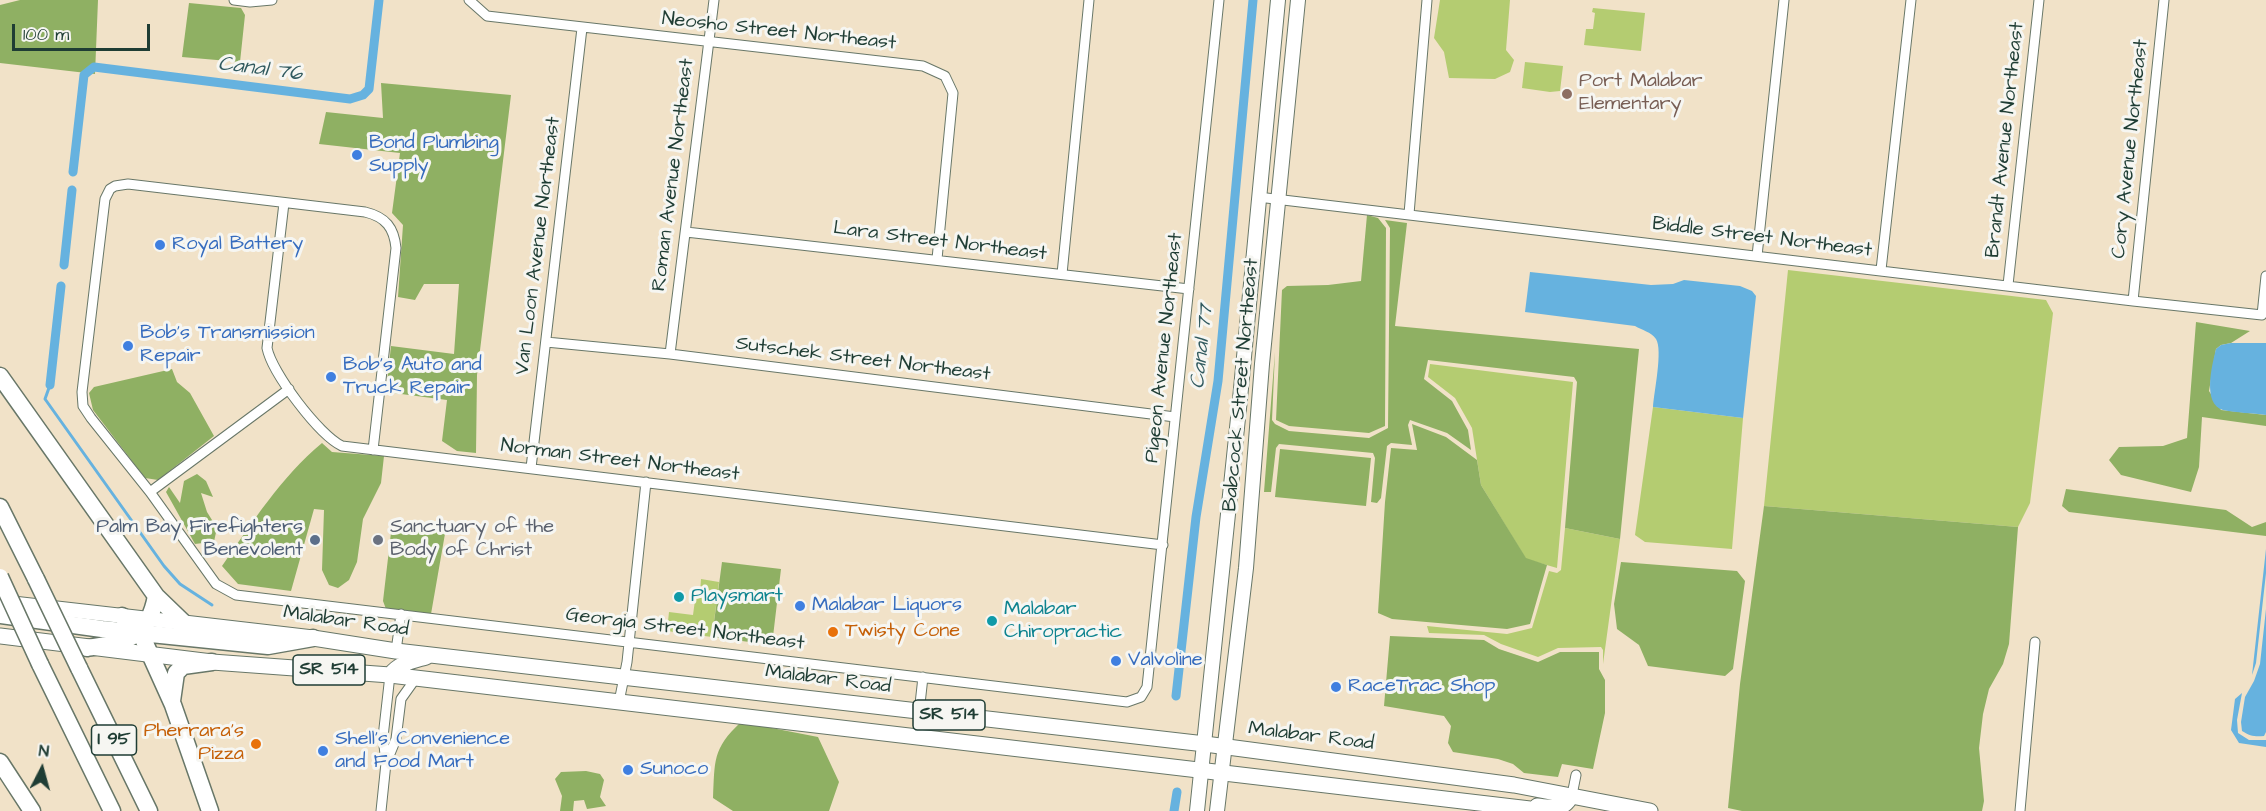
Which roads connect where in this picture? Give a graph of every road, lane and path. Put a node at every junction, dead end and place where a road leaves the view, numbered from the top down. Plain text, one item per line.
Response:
1 (234, 0) edge
2 (272, 0) edge
3 (714, 0) edge
4 (1089, 0) edge
5 (1219, 0) edge
6 (1278, 0) edge
7 (1298, 0) edge
8 (1427, 0) edge
9 (1784, 0) edge
10 (1911, 0) edge
11 (2039, 0) edge
12 (2164, 0) edge
13 (469, 1) edge
14 (582, 28) junction
15 (708, 43) junction
16 (1258, 197) junction
17 (1278, 199) junction
18 (284, 203) junction
19 (1408, 214) junction
20 (686, 231) junction
21 (1757, 256) junction
22 (937, 259) junction
23 (1881, 270) junction
24 (1062, 274) junction
25 (2266, 276) edge
26 (2008, 285) junction
27 (1189, 290) junction
28 (2133, 301) junction
29 (546, 342) junction
30 (670, 354) junction
31 (0, 376) edge
32 (289, 389) junction
33 (1240, 399) junction
34 (1175, 417) junction
35 (1257, 428) junction
36 (373, 450) junction
37 (531, 468) junction
38 (646, 482) junction
39 (150, 492) junction
40 (0, 507) edge
41 (1163, 545) junction
42 (0, 577) edge
43 (156, 596) junction
44 (0, 602) edge
45 (401, 614) junction
46 (0, 615) edge
47 (122, 616) joint
48 (184, 623) junction
49 (145, 626) junction
50 (0, 636) edge
51 (313, 638) junction
52 (629, 641) junction
53 (2035, 642) dead end
54 (87, 648) junction
55 (396, 651) junction
56 (432, 655) junction
57 (150, 656) junction
58 (212, 662) junction
59 (390, 675) junction
60 (624, 677) junction
61 (923, 677) junction
62 (416, 678) junction
63 (1141, 698) joint
64 (619, 702) junction
65 (173, 705) junction
66 (919, 713) junction
67 (877, 732) junction
68 (1204, 744) junction
69 (1225, 747) junction
70 (0, 762) edge
71 (386, 763) junction
72 (1202, 771) junction
73 (1222, 773) junction
74 (1576, 775) dead end
75 (1572, 795) junction
76 (1494, 805) junction
77 (32, 811) edge
78 (112, 811) edge
79 (149, 811) edge
80 (210, 811) edge
81 (381, 811) edge
82 (1197, 811) edge
83 (1217, 811) edge
84 (1547, 811) edge
85 (1650, 811) edge
86 (2020, 811) edge

1 - 2 street
3 - 15 street, Roman Avenue Northeast
4 - 24 street
5 - 27 street, Pigeon Avenue Northeast
6 - 16 main road, Babcock Street Northeast
7 - 17 main road, Babcock Street Northeast
8 - 19 street
9 - 21 street
10 - 23 street
11 - 26 street, Brandt Avenue Northeast
12 - 28 street, Cory Avenue Northeast
13 - 14 street, Neosho Street Northeast
14 - 15 street, Neosho Street Northeast
14 - 29 street, Van Loon Avenue Northeast
15 - 20 street, Roman Avenue Northeast
15 - 22 street, Neosho Street Northeast
16 - 17 street, Biddle Street Northeast
16 - 33 main road, Babcock Street Northeast
17 - 19 street, Biddle Street Northeast
17 - 35 main road, Babcock Street Northeast
18 - 32 street, Norman Street Northeast
18 - 36 street
18 - 39 street
19 - 21 street, Biddle Street Northeast
20 - 22 street, Lara Street Northeast
20 - 30 street, Roman Avenue Northeast
21 - 23 street, Biddle Street Northeast
22 - 24 street, Lara Street Northeast
23 - 26 street, Biddle Street Northeast
24 - 27 street, Lara Street Northeast
25 - 28 street, Biddle Street Northeast
26 - 28 street, Biddle Street Northeast
27 - 34 street, Pigeon Avenue Northeast
29 - 30 street, Sutschek Street Northeast
29 - 37 street, Van Loon Avenue Northeast
30 - 34 street, Sutschek Street Northeast
31 - 43 highway
32 - 36 street, Norman Street Northeast
32 - 39 street
33 - 35 main road
33 - 68 main road, Babcock Street Northeast
34 - 41 street, Pigeon Avenue Northeast
35 - 69 main road, Babcock Street Northeast
36 - 37 street, Norman Street Northeast
37 - 38 street, Norman Street Northeast
38 - 41 street, Norman Street Northeast
38 - 52 street
39 - 45 street, Georgia Street Northeast
40 - 79 highway, I 95, bridge
41 - 63 street, Pigeon Avenue Northeast
42 - 78 highway, I 95, bridge
43 - 48 highway
43 - 49 highway
44 - 47 main road
45 - 52 street, Georgia Street Northeast
45 - 55 street
46 - 49 highway
47 - 49 highway
48 - 49 main road, Malabar Road / SR 514
48 - 51 main road, Malabar Road / SR 514
49 - 51 highway
49 - 54 highway
49 - 57 highway
50 - 54 main road, SR 514
51 - 55 main road, Malabar Road / SR 514
52 - 60 street
52 - 61 street, Georgia Street Northeast
53 - 86 street
54 - 57 main road, SR 514
55 - 56 main road, Malabar Road / SR 514
56 - 59 main road
56 - 60 main road, Malabar Road / SR 514
57 - 58 main road, SR 514
57 - 65 highway
58 - 59 main road, SR 514
58 - 65 highway
59 - 62 main road, SR 514
59 - 71 street
60 - 64 street
60 - 66 main road, Malabar Road / SR 514
61 - 63 street, Georgia Street Northeast
61 - 66 street
62 - 64 main road, SR 514
62 - 71 street
64 - 67 main road, SR 514
65 - 80 highway
66 - 67 main road
66 - 68 main road, Malabar Road / SR 514
67 - 72 main road, SR 514
68 - 69 main road, Malabar Road / SR 514
68 - 72 main road, Babcock Street Northeast
69 - 73 main road, Babcock Street Northeast
69 - 75 main road, Malabar Road / SR 514
70 - 77 highway
71 - 81 street
72 - 73 main road, SR 514
72 - 82 main road, Babcock Street Northeast
73 - 76 main road, SR 514
73 - 83 main road, Babcock Street Northeast
74 - 75 street
75 - 76 main road
75 - 85 main road, Malabar Road / SR 514
76 - 84 main road, SR 514

